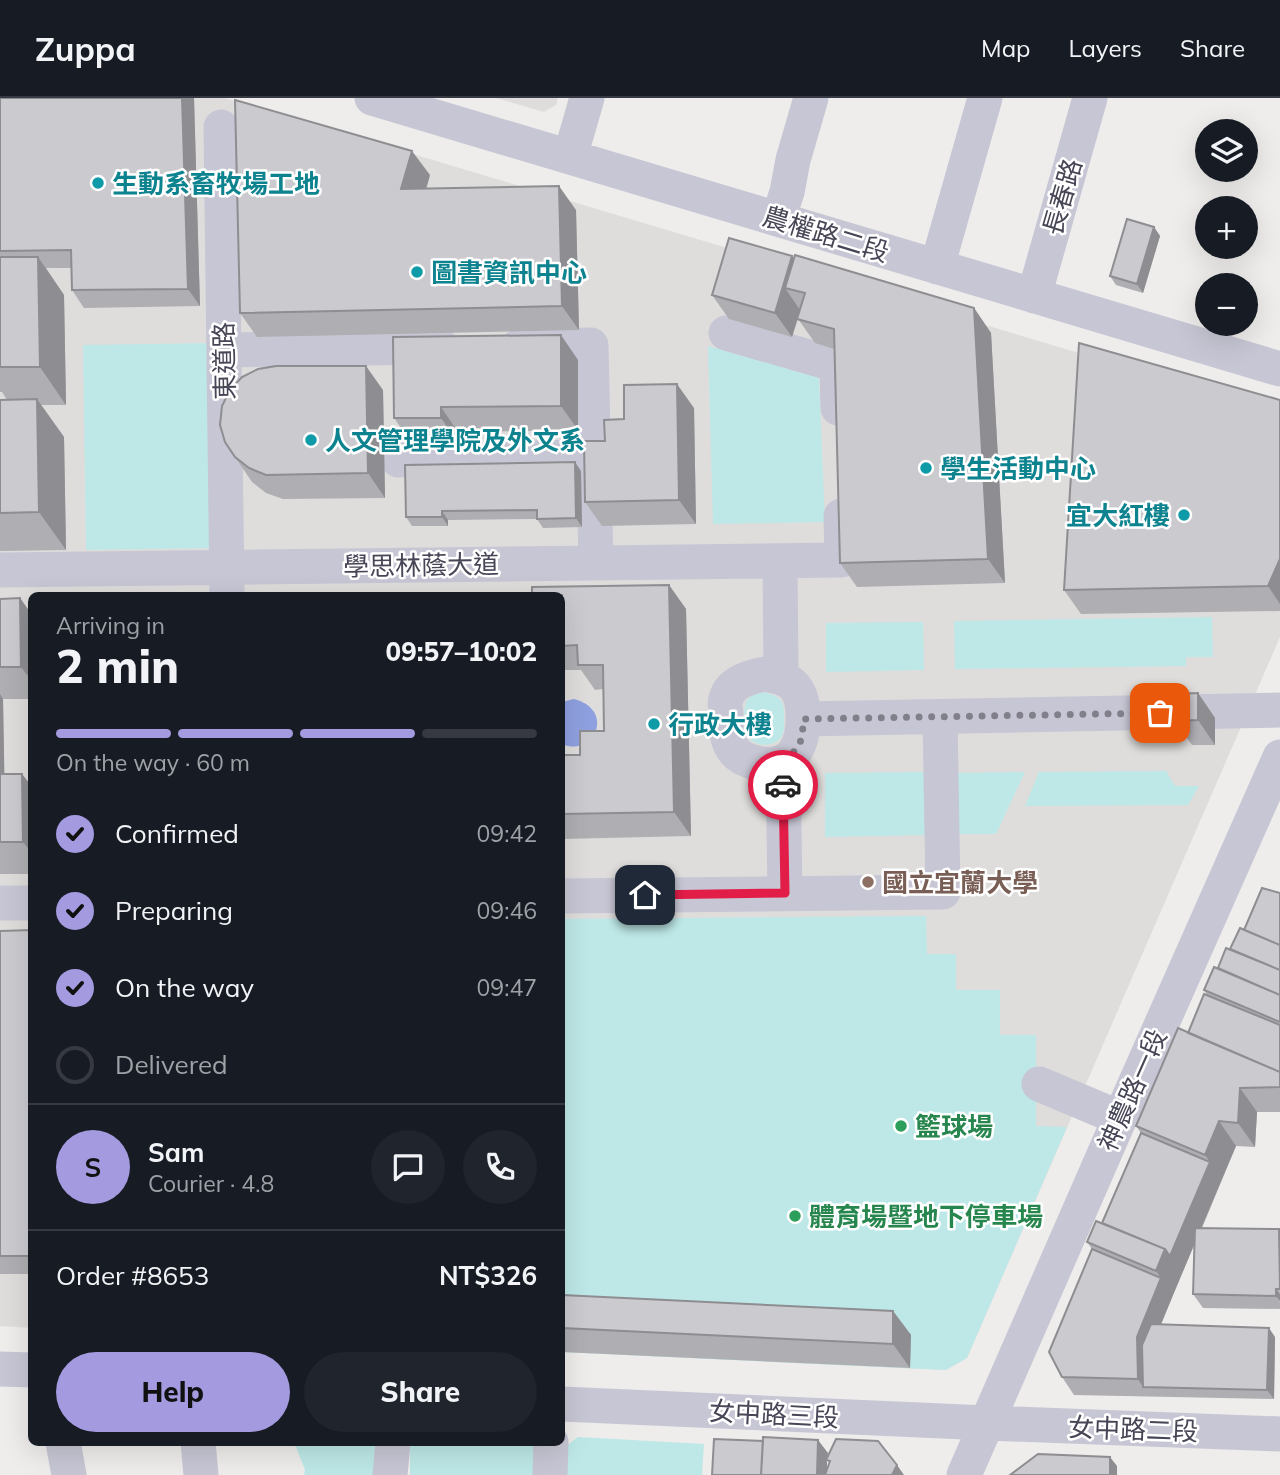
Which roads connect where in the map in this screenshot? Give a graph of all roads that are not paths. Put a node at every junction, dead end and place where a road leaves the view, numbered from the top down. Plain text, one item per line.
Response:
1 (372, 98) edge
2 (587, 98) edge
3 (811, 98) edge
4 (985, 98) edge
5 (1090, 98) edge
6 (221, 127) dead end
7 (570, 158) junction
8 (778, 219) junction
9 (937, 267) junction
10 (1034, 296) junction
11 (726, 333) edge
12 (224, 350) junction
13 (1280, 369) edge
14 (839, 443) edge
15 (593, 457) junction
16 (398, 460) dead end
17 (840, 482) edge
18 (780, 561) junction
19 (596, 563) junction
20 (0, 570) edge
21 (227, 581) edge
22 (64, 582) edge
23 (781, 677) junction
24 (1280, 710) edge
25 (940, 717) junction
26 (803, 719) junction
27 (1280, 757) edge
28 (783, 762) junction
29 (785, 893) junction
30 (565, 896) edge
31 (0, 903) edge
32 (28, 903) edge
33 (1039, 1084) dead end
34 (1119, 1118) junction
35 (0, 1369) edge
36 (28, 1370) edge
37 (565, 1404) edge
38 (987, 1423) junction
39 (1280, 1434) edge
40 (65, 1446) edge
41 (198, 1446) edge
42 (393, 1446) edge
43 (551, 1446) edge
44 (69, 1475) edge
45 (201, 1475) edge
46 (390, 1475) edge
47 (550, 1475) edge
48 (964, 1475) edge

1 - 7 street, 農權路二段
2 - 7 street
3 - 8 street
4 - 9 street
5 - 10 street, 長春路
6 - 12 street, 東道路
7 - 8 street, 農權路二段
8 - 9 street, 農權路二段
9 - 10 street, 農權路二段
10 - 13 street, 農權路二段
11 - 14 street
12 - 15 street
12 - 21 street, 東道路
15 - 16 street
15 - 19 street
17 - 18 street, 學思林蔭大道
18 - 19 street, 學思林蔭大道
18 - 23 street
19 - 21 street, 學思林蔭大道
20 - 22 street, 學思林蔭大道
21 - 22 street, 學思林蔭大道
23 - 26 street
23 - 28 street
24 - 25 street
25 - 26 street
25 - 29 street
26 - 28 street
27 - 34 street, 神農路一段
28 - 29 street
29 - 30 street
31 - 32 street
33 - 34 street
34 - 38 street, 神農路一段
35 - 36 street
37 - 38 street, 女中路三段
38 - 39 street, 女中路二段
38 - 48 street, 神農路一段
40 - 44 street
41 - 45 street
42 - 46 street
43 - 47 street

